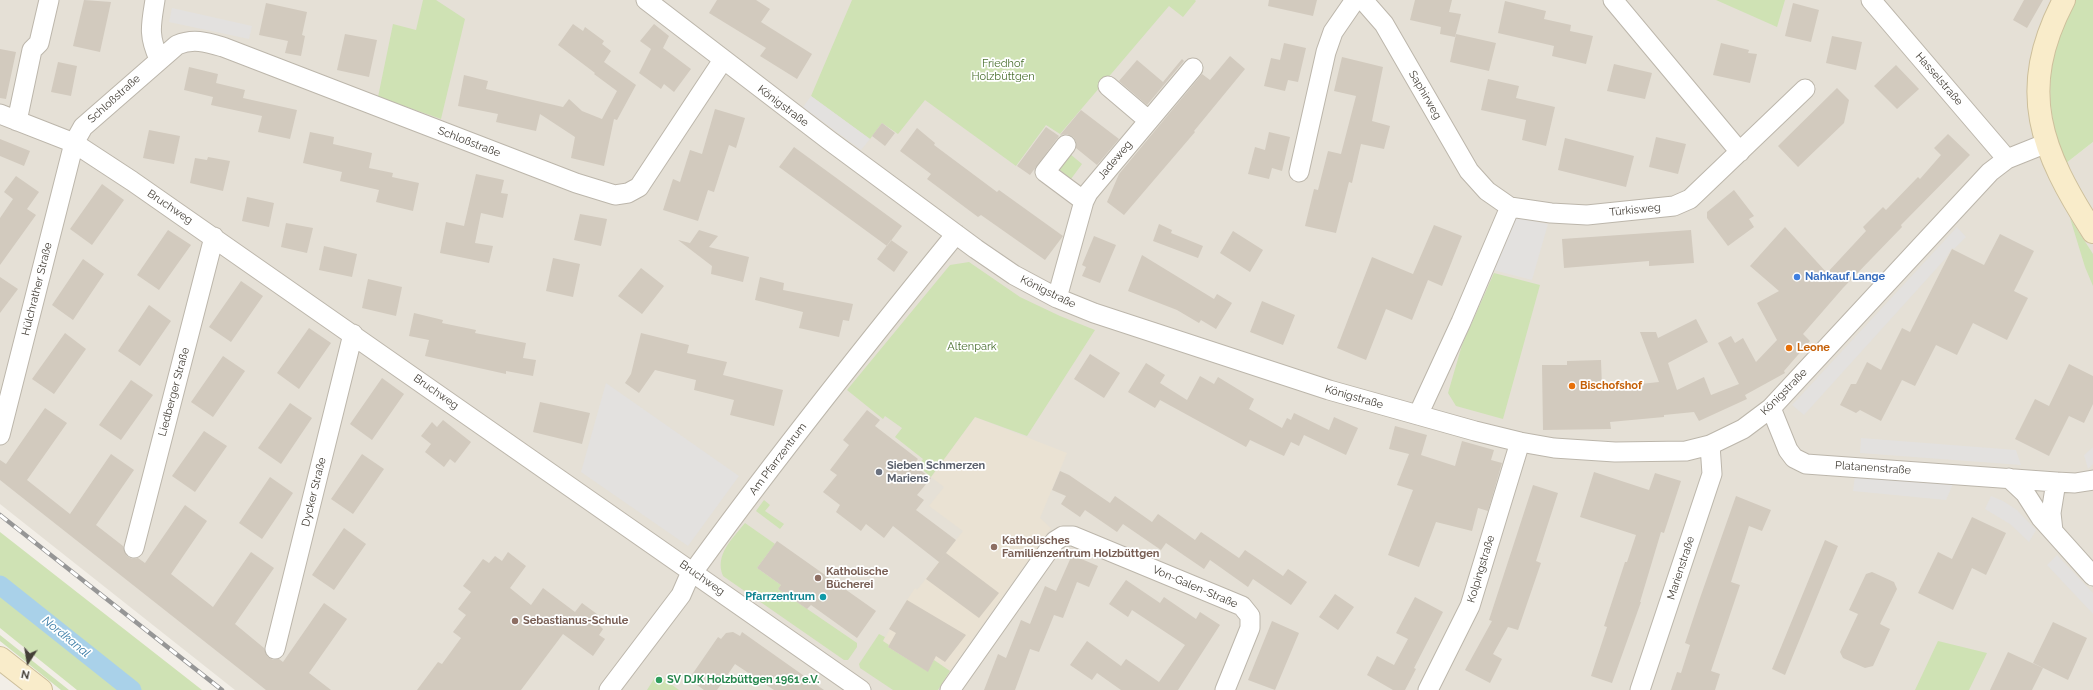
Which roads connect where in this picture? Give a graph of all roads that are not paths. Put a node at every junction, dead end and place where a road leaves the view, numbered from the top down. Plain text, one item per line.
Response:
1 (48, 0) edge
2 (156, 0) edge
3 (646, 0) edge
4 (1355, 0) edge
5 (1363, 0) edge
6 (1614, 0) edge
7 (1871, 0) edge
8 (2064, 0) edge
9 (159, 59) junction
10 (723, 60) junction
11 (1193, 68) dead end
12 (1108, 86) dead end
13 (1805, 89) dead end
14 (9, 118) edge
15 (1148, 120) junction
16 (74, 143) junction
17 (2046, 144) junction
18 (1066, 145) dead end
19 (1740, 152) junction
20 (2007, 159) junction
21 (1299, 172) dead end
22 (1487, 191) joint
23 (1084, 201) junction
24 (1510, 207) junction
25 (2093, 232) edge
26 (956, 234) junction
27 (214, 237) junction
28 (1057, 298) junction
29 (353, 334) junction
30 (1771, 408) junction
31 (1418, 415) junction
32 (0, 435) edge
33 (1520, 442) junction
34 (1710, 445) junction
35 (2009, 478) junction
36 (2093, 480) edge
37 (2056, 482) junction
38 (2053, 531) junction
39 (134, 548) dead end
40 (693, 572) junction
41 (2093, 576) edge
42 (275, 649) dead end
43 (0, 658) edge
44 (41, 690) edge
45 (609, 690) edge
46 (861, 690) edge
47 (950, 690) edge
48 (1225, 690) edge
49 (1428, 690) edge
50 (1640, 690) edge

1 - 14 street
2 - 9 street
3 - 10 street, Königstraße
4 - 21 street
5 - 22 street, Saphirweg
6 - 19 street
7 - 20 street, Hasselstraße
8 - 17 main road
9 - 10 street, Schloßstraße
9 - 16 street, Schloßstraße
10 - 26 street, Königstraße
11 - 15 street, Jadeweg
12 - 15 street
13 - 19 street, Türkisweg
14 - 16 street, Bruchweg
15 - 23 street, Jadeweg
16 - 27 street, Bruchweg
16 - 32 street, Hülchrather Straße
17 - 20 street, Königstraße
17 - 25 main road
18 - 23 street
19 - 24 street, Türkisweg
20 - 30 street, Königstraße
22 - 24 street, Türkisweg
23 - 28 street, Jadeweg
24 - 31 street
26 - 28 street, Königstraße
26 - 40 street, Am Pfarrzentrum
27 - 29 street, Bruchweg
27 - 39 street, Liedberger Straße
28 - 31 street, Königstraße
29 - 40 street, Bruchweg
29 - 42 street, Dycker Straße
30 - 34 street, Königstraße
30 - 35 street, Platanenstraße
31 - 33 street, Königstraße
33 - 34 street, Königstraße
33 - 49 street, Kolpingstraße
34 - 50 street, Marienstraße
35 - 37 street, Platanenstraße
35 - 38 street
36 - 37 street, Platanenstraße
37 - 38 street
38 - 41 street
40 - 45 street, Am Pfarrzentrum
40 - 46 street, Bruchweg
43 - 44 main road
47 - 48 street, Von-Galen-Straße

